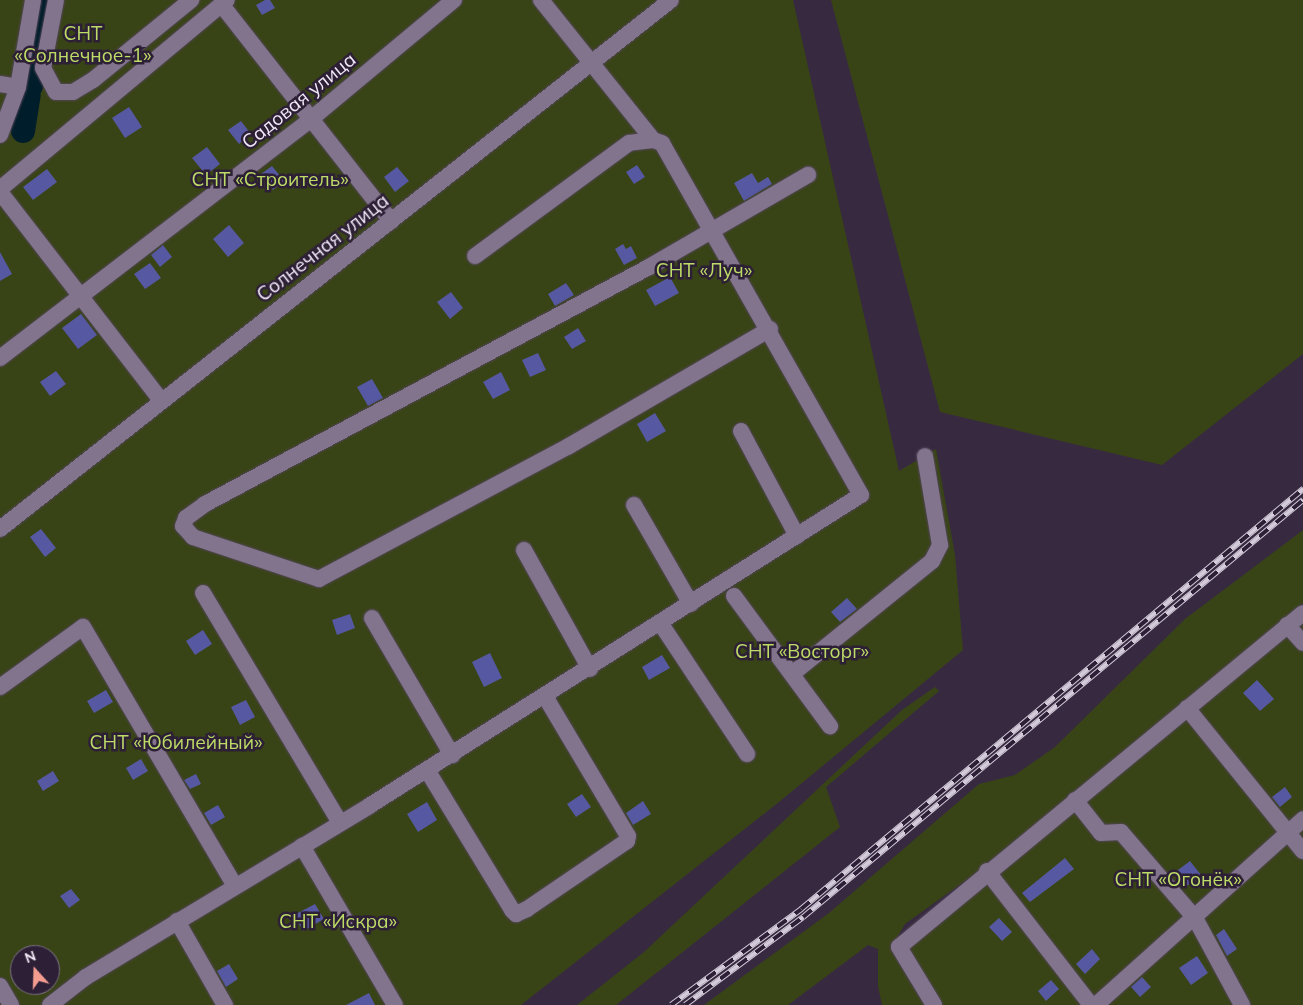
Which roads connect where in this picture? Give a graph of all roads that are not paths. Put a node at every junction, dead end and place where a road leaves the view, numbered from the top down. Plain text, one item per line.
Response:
1 (33, 0) edge
2 (56, 0) edge
3 (191, 0) edge
4 (454, 0) edge
5 (541, 0) edge
6 (671, 0) edge
7 (224, 2) edge
8 (591, 62) junction
9 (0, 84) edge
10 (18, 87) junction
11 (311, 119) junction
12 (0, 135) edge
13 (653, 140) junction
14 (808, 175) dead end
15 (1, 185) edge
16 (391, 221) junction
17 (714, 229) junction
18 (475, 256) dead end
19 (83, 297) junction
20 (770, 329) junction
21 (0, 358) edge
22 (160, 399) junction
23 (741, 431) dead end
24 (925, 456) dead end
25 (634, 505) dead end
26 (0, 529) edge
27 (797, 536) junction
28 (524, 550) dead end
29 (203, 593) dead end
30 (734, 596) dead end
31 (691, 604) junction
32 (1303, 613) edge
33 (372, 618) dead end
34 (661, 624) junction
35 (1287, 625) junction
36 (1303, 643) edge
37 (590, 668) junction
38 (792, 674) junction
39 (0, 687) edge
40 (545, 696) junction
41 (1187, 708) junction
42 (830, 726) dead end
43 (747, 754) dead end
44 (452, 755) junction
45 (427, 770) junction
46 (1075, 800) junction
47 (1303, 819) edge
48 (340, 823) junction
49 (1290, 830) junction
50 (302, 846) junction
51 (1303, 851) edge
52 (987, 872) junction
53 (234, 886) junction
54 (1195, 918) junction
55 (176, 921) junction
56 (0, 986) edge
57 (11, 1005) edge
58 (50, 1005) edge
59 (225, 1005) edge
60 (395, 1005) edge
61 (934, 1005) edge
62 (1091, 1005) edge
63 (1096, 1005) edge
64 (1242, 1005) edge

1 - 10 street
2 - 3 street
4 - 11 street, Садовая улица
5 - 8 street
6 - 8 street, Солнечная улица
7 - 11 street
7 - 15 street
8 - 13 street
8 - 16 street, Солнечная улица
9 - 10 street
10 - 12 street
11 - 16 street
11 - 19 street, Садовая улица
13 - 17 street
13 - 18 street
14 - 17 street
15 - 19 street
16 - 22 street, Солнечная улица
17 - 20 street
17 - 20 street
19 - 21 street, Садовая улица
19 - 22 street
20 - 27 street
22 - 26 street, Солнечная улица
23 - 27 street
24 - 38 street
25 - 31 street
27 - 31 street
28 - 37 street
29 - 48 street
30 - 38 street
31 - 34 street
32 - 35 street
33 - 44 street
34 - 37 street
34 - 43 street
35 - 36 street
35 - 41 street
37 - 40 street
38 - 42 street
39 - 53 street
40 - 44 street
40 - 45 street
41 - 46 street
41 - 49 street
44 - 45 street
45 - 48 street
46 - 52 street
46 - 54 street
47 - 49 street
48 - 50 street
49 - 51 street
49 - 54 street
50 - 53 street
50 - 60 street
52 - 61 street
52 - 62 street
53 - 55 street
54 - 63 street
54 - 64 street
55 - 58 street
55 - 59 street
56 - 57 street

